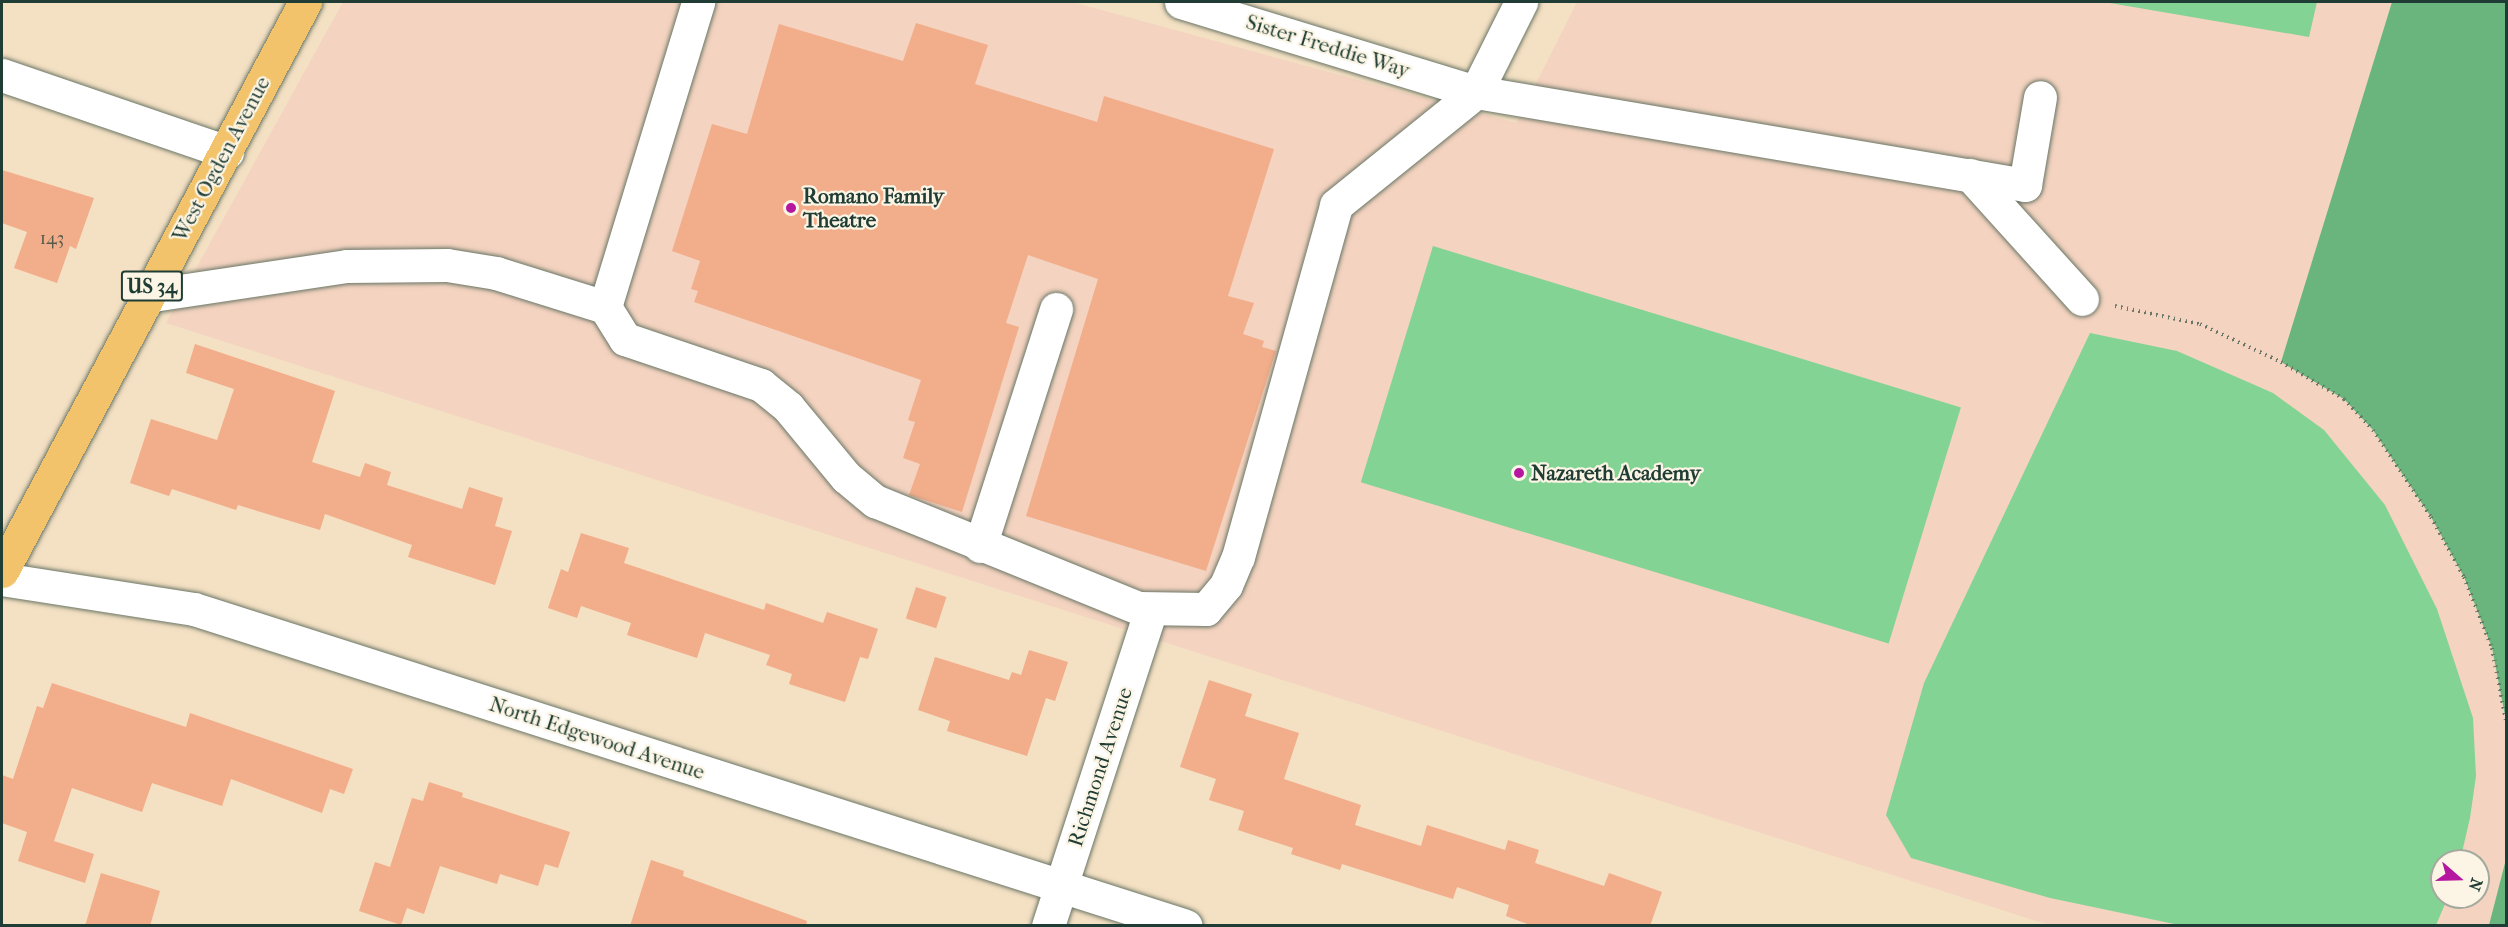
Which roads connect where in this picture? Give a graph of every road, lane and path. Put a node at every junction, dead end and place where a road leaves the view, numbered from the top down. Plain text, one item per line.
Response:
1 (305, 2) edge
2 (698, 2) edge
3 (1181, 2) edge
4 (1521, 2) edge
5 (2, 75) edge
6 (1476, 92) junction
7 (2040, 97) dead end
8 (227, 152) junction
9 (1970, 175) junction
10 (147, 296) junction
11 (2082, 299) joint
12 (605, 307) junction
13 (1056, 309) dead end
14 (980, 546) junction
15 (2, 571) edge
16 (2, 579) edge
17 (1152, 609) junction
18 (2506, 721) edge
19 (1061, 885) junction
20 (1048, 926) edge
21 (1186, 926) edge

1 - 8 main road, West Ogden Avenue / US 34
2 - 12 street
3 - 6 street, Sister Freddie Way
4 - 6 street
5 - 8 street
6 - 9 street, Sister Freddie Way
6 - 17 street
7 - 9 street, Sister Freddie Way
8 - 10 main road, West Ogden Avenue / US 34
9 - 11 street
10 - 12 street
10 - 15 main road, West Ogden Avenue / US 34
11 - 18 path
12 - 14 street
13 - 14 street
14 - 17 street
16 - 19 street, North Edgewood Avenue
17 - 19 street, Richmond Avenue
19 - 20 street, Richmond Avenue
19 - 21 street, North Edgewood Avenue

